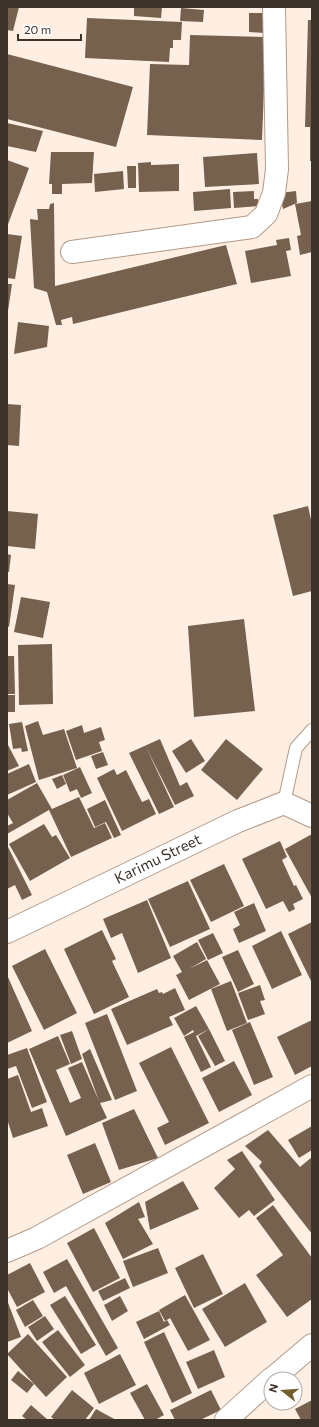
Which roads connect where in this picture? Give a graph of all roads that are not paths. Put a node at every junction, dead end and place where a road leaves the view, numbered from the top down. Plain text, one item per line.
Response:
1 (274, 7) edge
2 (72, 252) dead end
3 (312, 730) edge
4 (284, 803) junction
5 (312, 816) edge
6 (7, 932) edge
7 (312, 1086) edge
8 (7, 1251) edge
9 (312, 1345) edge
10 (281, 1371) edge
11 (263, 1386) edge
12 (226, 1420) edge

1 - 2 street
3 - 4 lane
4 - 5 street
4 - 6 street, Karimu Street
7 - 8 street
9 - 10 street
11 - 12 street

